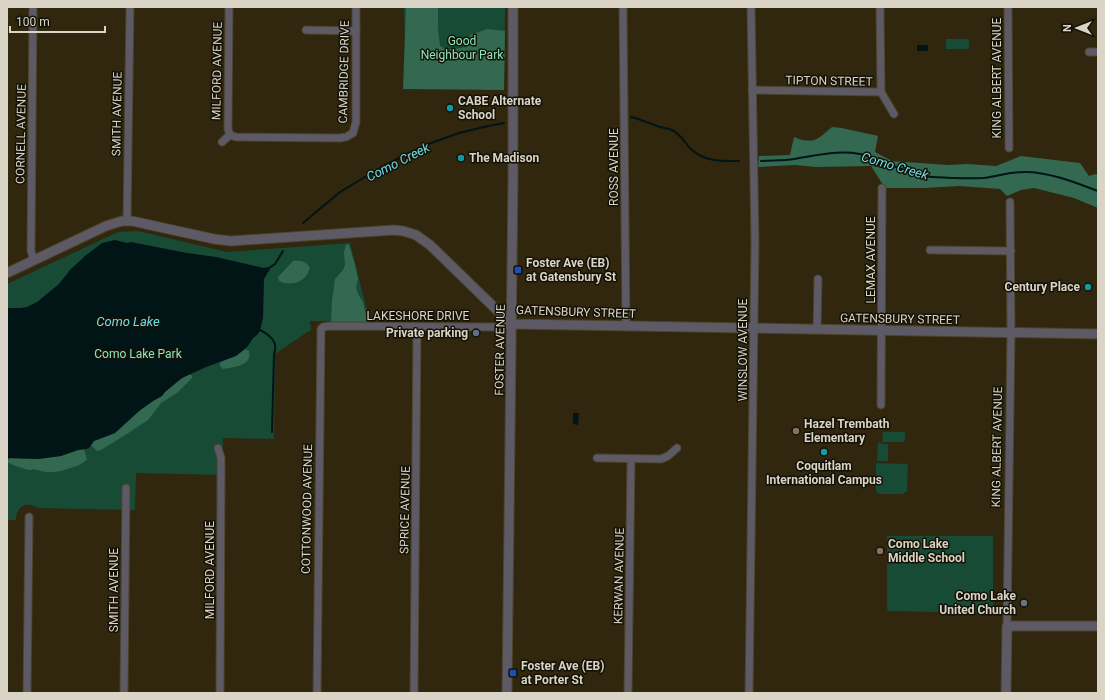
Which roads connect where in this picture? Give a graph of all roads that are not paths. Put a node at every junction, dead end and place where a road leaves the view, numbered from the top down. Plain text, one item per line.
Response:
1 (33, 7) edge
2 (130, 7) edge
3 (229, 7) edge
4 (356, 7) edge
5 (512, 7) edge
6 (623, 7) edge
7 (752, 7) edge
8 (880, 7) edge
9 (1008, 7) edge
10 (306, 30) dead end
11 (356, 31) junction
12 (1089, 52) dead end
13 (1098, 52) edge
14 (752, 90) junction
15 (881, 92) junction
16 (894, 114) dead end
17 (230, 134) junction
18 (222, 142) dead end
19 (1009, 148) dead end
20 (882, 188) dead end
21 (1010, 202) dead end
22 (127, 220) junction
23 (930, 250) dead end
24 (1011, 251) junction
25 (34, 260) junction
26 (7, 273) edge
27 (818, 279) dead end
28 (512, 324) junction
29 (626, 326) junction
30 (323, 327) joint
31 (418, 327) junction
32 (754, 328) junction
33 (817, 330) junction
34 (881, 331) junction
35 (1011, 333) junction
36 (1098, 334) edge
37 (881, 405) dead end
38 (218, 448) dead end
39 (677, 448) dead end
40 (597, 458) dead end
41 (632, 459) junction
42 (126, 488) dead end
43 (29, 517) dead end
44 (1007, 626) junction
45 (1098, 626) edge
46 (27, 693) edge
47 (124, 693) edge
48 (220, 693) edge
49 (317, 693) edge
50 (414, 693) edge
51 (507, 693) edge
52 (628, 693) edge
53 (749, 693) edge
54 (1006, 693) edge

1 - 25 street, CORNELL AVENUE
2 - 22 street, SMITH AVENUE
3 - 17 street, MILFORD AVENUE
4 - 11 street, CAMBRIDGE DRIVE
5 - 28 street, FOSTER AVENUE
6 - 29 street, ROSS AVENUE
7 - 14 street, WINSLOW AVENUE
8 - 15 street
9 - 19 street, KING ALBERT AVENUE
10 - 11 street
11 - 17 street, CAMBRIDGE DRIVE
12 - 13 street
14 - 15 street, TIPTON STREET
14 - 32 street, WINSLOW AVENUE
15 - 16 street, TIPTON STREET
17 - 18 street
20 - 34 street, LEMAX AVENUE
21 - 24 street, KING ALBERT AVENUE
22 - 25 street, GATENSBURY STREET
22 - 28 street, GATENSBURY STREET
23 - 24 street
24 - 35 street, KING ALBERT AVENUE
25 - 26 street, GATENSBURY STREET
27 - 33 street
28 - 29 street, GATENSBURY STREET
28 - 31 street, LAKESHORE DRIVE
28 - 51 street, FOSTER AVENUE
29 - 32 street, GATENSBURY STREET
30 - 31 street, LAKESHORE DRIVE
30 - 49 street, COTTONWOOD AVENUE
31 - 50 street, SPRICE AVENUE
32 - 33 street, GATENSBURY STREET
32 - 53 street, WINSLOW AVENUE
33 - 34 street, GATENSBURY STREET
34 - 35 street, GATENSBURY STREET
34 - 37 street, LEMAX AVENUE
35 - 36 street, GATENSBURY STREET
35 - 44 street, KING ALBERT AVENUE
38 - 48 street, MILFORD AVENUE
39 - 41 street
40 - 41 street
41 - 52 street, KERWAN AVENUE
42 - 47 street, SMITH AVENUE
43 - 46 street
44 - 45 street
44 - 54 street, KING ALBERT AVENUE

